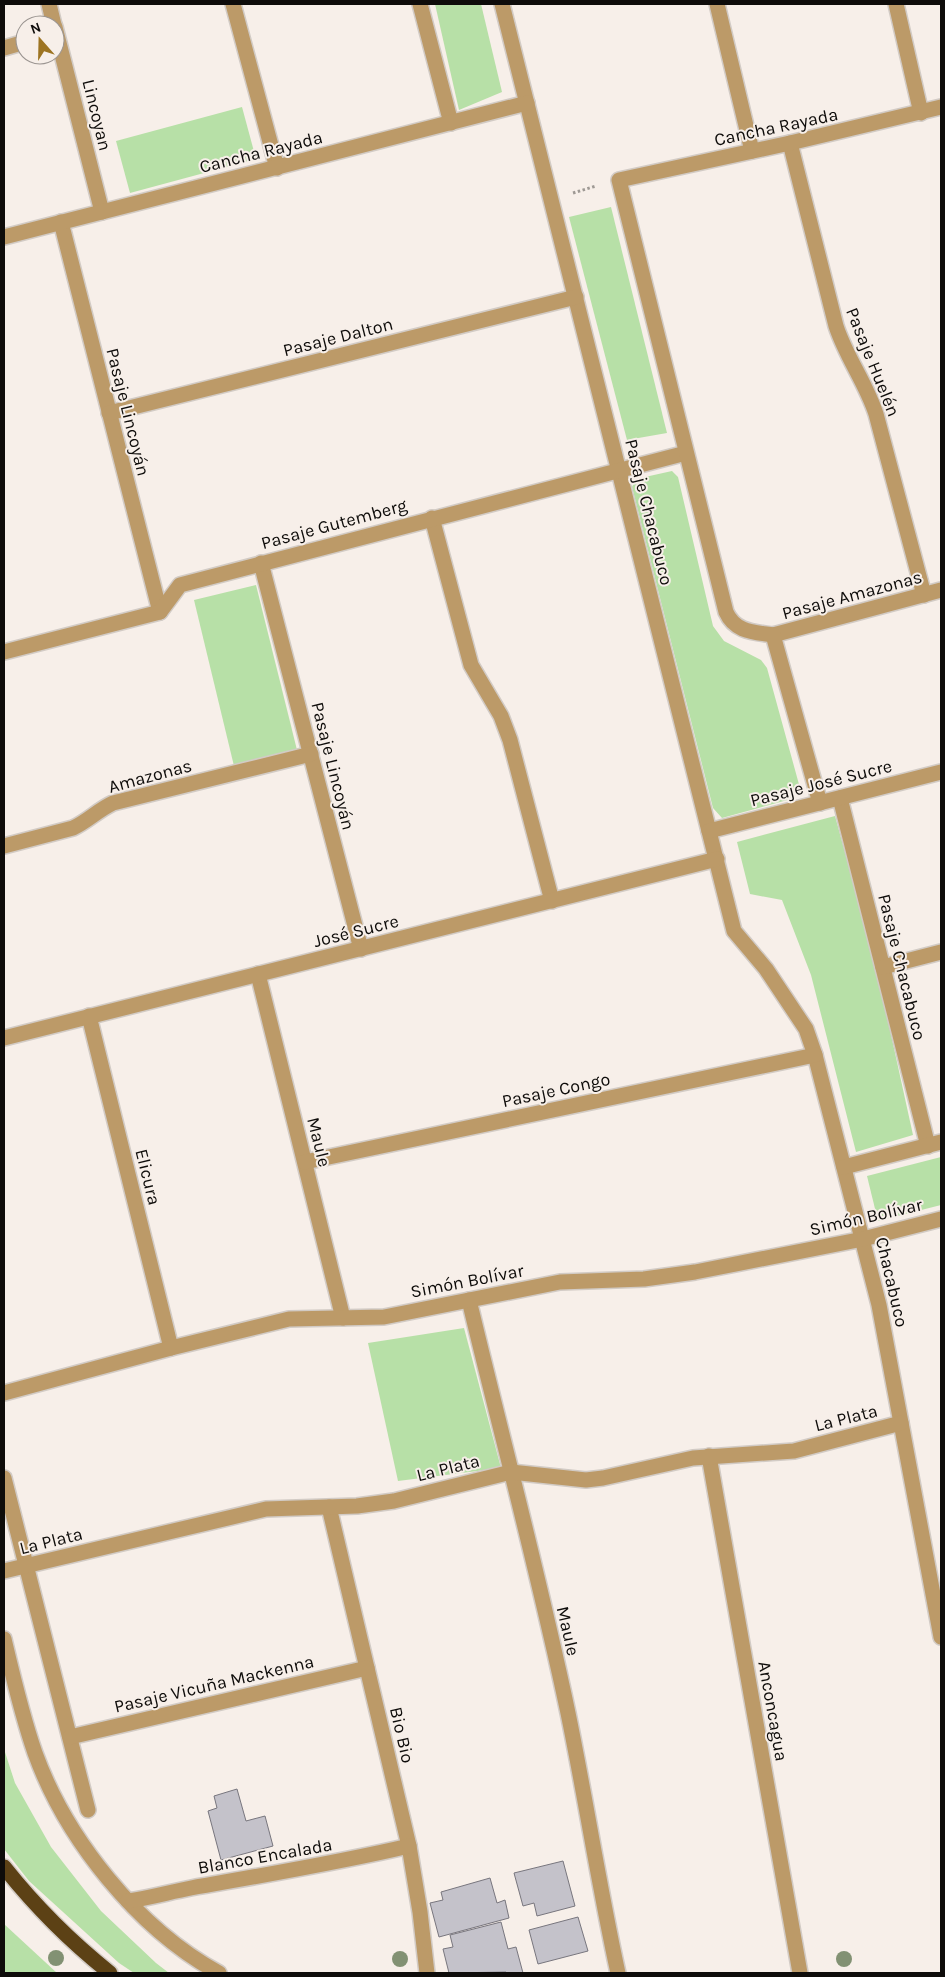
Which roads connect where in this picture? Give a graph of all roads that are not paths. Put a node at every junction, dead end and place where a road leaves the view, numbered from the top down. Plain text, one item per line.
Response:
1 (233, 4) edge
2 (420, 4) edge
3 (502, 4) edge
4 (717, 4) edge
5 (896, 4) edge
6 (64, 65) edge
7 (527, 103) junction
8 (941, 108) edge
9 (921, 113) junction
10 (451, 123) junction
11 (790, 143) junction
12 (752, 151) junction
13 (277, 168) junction
14 (102, 212) junction
15 (61, 222) junction
16 (4, 237) edge
17 (576, 297) junction
18 (109, 414) junction
19 (686, 452) junction
20 (619, 470) junction
21 (432, 518) junction
22 (261, 563) junction
23 (941, 590) edge
24 (924, 595) junction
25 (160, 612) junction
26 (773, 635) junction
27 (4, 652) edge
28 (311, 754) junction
29 (941, 772) edge
30 (840, 798) junction
31 (820, 803) junction
32 (709, 831) junction
33 (4, 846) edge
34 (717, 859) junction
35 (552, 901) junction
36 (734, 931) joint
37 (361, 949) junction
38 (941, 952) edge
39 (883, 967) junction
40 (258, 974) junction
41 (89, 1016) junction
42 (4, 1038) edge
43 (815, 1055) junction
44 (935, 1144) edge
45 (305, 1162) junction
46 (844, 1167) junction
47 (941, 1219) edge
48 (863, 1239) junction
49 (469, 1300) junction
50 (343, 1318) junction
51 (171, 1348) junction
52 (4, 1393) edge
53 (902, 1424) junction
54 (709, 1456) junction
55 (511, 1472) junction
56 (4, 1478) edge
57 (330, 1507) junction
58 (26, 1566) junction
59 (4, 1571) edge
60 (937, 1590) edge
61 (941, 1637) edge
62 (4, 1639) edge
63 (367, 1668) junction
64 (70, 1737) junction
65 (88, 1810) dead end
66 (409, 1846) junction
67 (4, 1867) edge
68 (128, 1901) junction
69 (110, 1973) edge
70 (219, 1973) edge
71 (428, 1973) edge
72 (618, 1973) edge
73 (800, 1973) edge

1 - 13 street
2 - 10 street
3 - 7 street
4 - 12 street
5 - 9 street
6 - 14 street, Lincoyan
7 - 10 street, Cancha Rayada
7 - 17 street, Pasaje Chacabuco
8 - 9 street, Cancha Rayada
9 - 11 street, Cancha Rayada
10 - 13 street, Cancha Rayada
11 - 12 street, Cancha Rayada
11 - 24 street, Pasaje Huelén
12 - 19 street, Cancha Rayada
13 - 14 street, Cancha Rayada
14 - 15 street, Cancha Rayada
15 - 16 street, Cancha Rayada
15 - 18 street, Pasaje Lincoyán
17 - 18 street, Pasaje Dalton
17 - 20 street, Pasaje Chacabuco
18 - 25 street, Pasaje Lincoyán
19 - 20 street, Pasaje Gutemberg
19 - 26 street
20 - 21 street, Pasaje Gutemberg
20 - 32 street, Pasaje Chacabuco
21 - 22 street, Pasaje Gutemberg
21 - 35 street
22 - 25 street, Pasaje Gutemberg
22 - 28 street, Pasaje Lincoyán
23 - 24 street, Pasaje Amazonas
24 - 26 street, Pasaje Amazonas
25 - 27 street
26 - 31 street
28 - 33 street, Amazonas
28 - 37 street, Pasaje Lincoyán
29 - 30 street, Pasaje José Sucre
30 - 31 street, Pasaje José Sucre
30 - 39 street, Pasaje Chacabuco
31 - 32 street, Pasaje José Sucre
32 - 34 street, Pasaje Chacabuco
34 - 35 street, José Sucre
34 - 36 street, Pasaje Chacabuco
35 - 37 street, José Sucre
36 - 43 street, Chacabuco
37 - 40 street, José Sucre
38 - 39 street
39 - 44 street, Pasaje Chacabuco
40 - 41 street, José Sucre
40 - 45 street, Maule
41 - 42 street, José Sucre
41 - 51 street, Elicura
43 - 45 street, Pasaje Congo
43 - 46 street, Chacabuco
44 - 46 street
45 - 50 street, Maule
46 - 48 street, Chacabuco
47 - 48 street, Simón Bolívar
48 - 49 street, Simón Bolívar
48 - 53 street, Chacabuco
49 - 50 street, Simón Bolívar
49 - 55 street, Maule
50 - 51 street, Simón Bolívar
51 - 52 street, Simón Bolívar
53 - 54 street, La Plata
53 - 60 street, Chacabuco
54 - 55 street, La Plata
54 - 73 street, Anconcagua
55 - 57 street, La Plata
55 - 72 street, Maule
56 - 58 street
57 - 58 street, La Plata
57 - 63 street, Bio Bio
58 - 59 street, La Plata
58 - 64 street
60 - 61 street, Chacabuco
62 - 68 street
63 - 64 street, Pasaje Vicuña Mackenna
63 - 66 street, Bio Bio
64 - 65 street
66 - 68 street, Blanco Encalada
66 - 71 street, Bio Bio
67 - 69 highway
68 - 70 street

